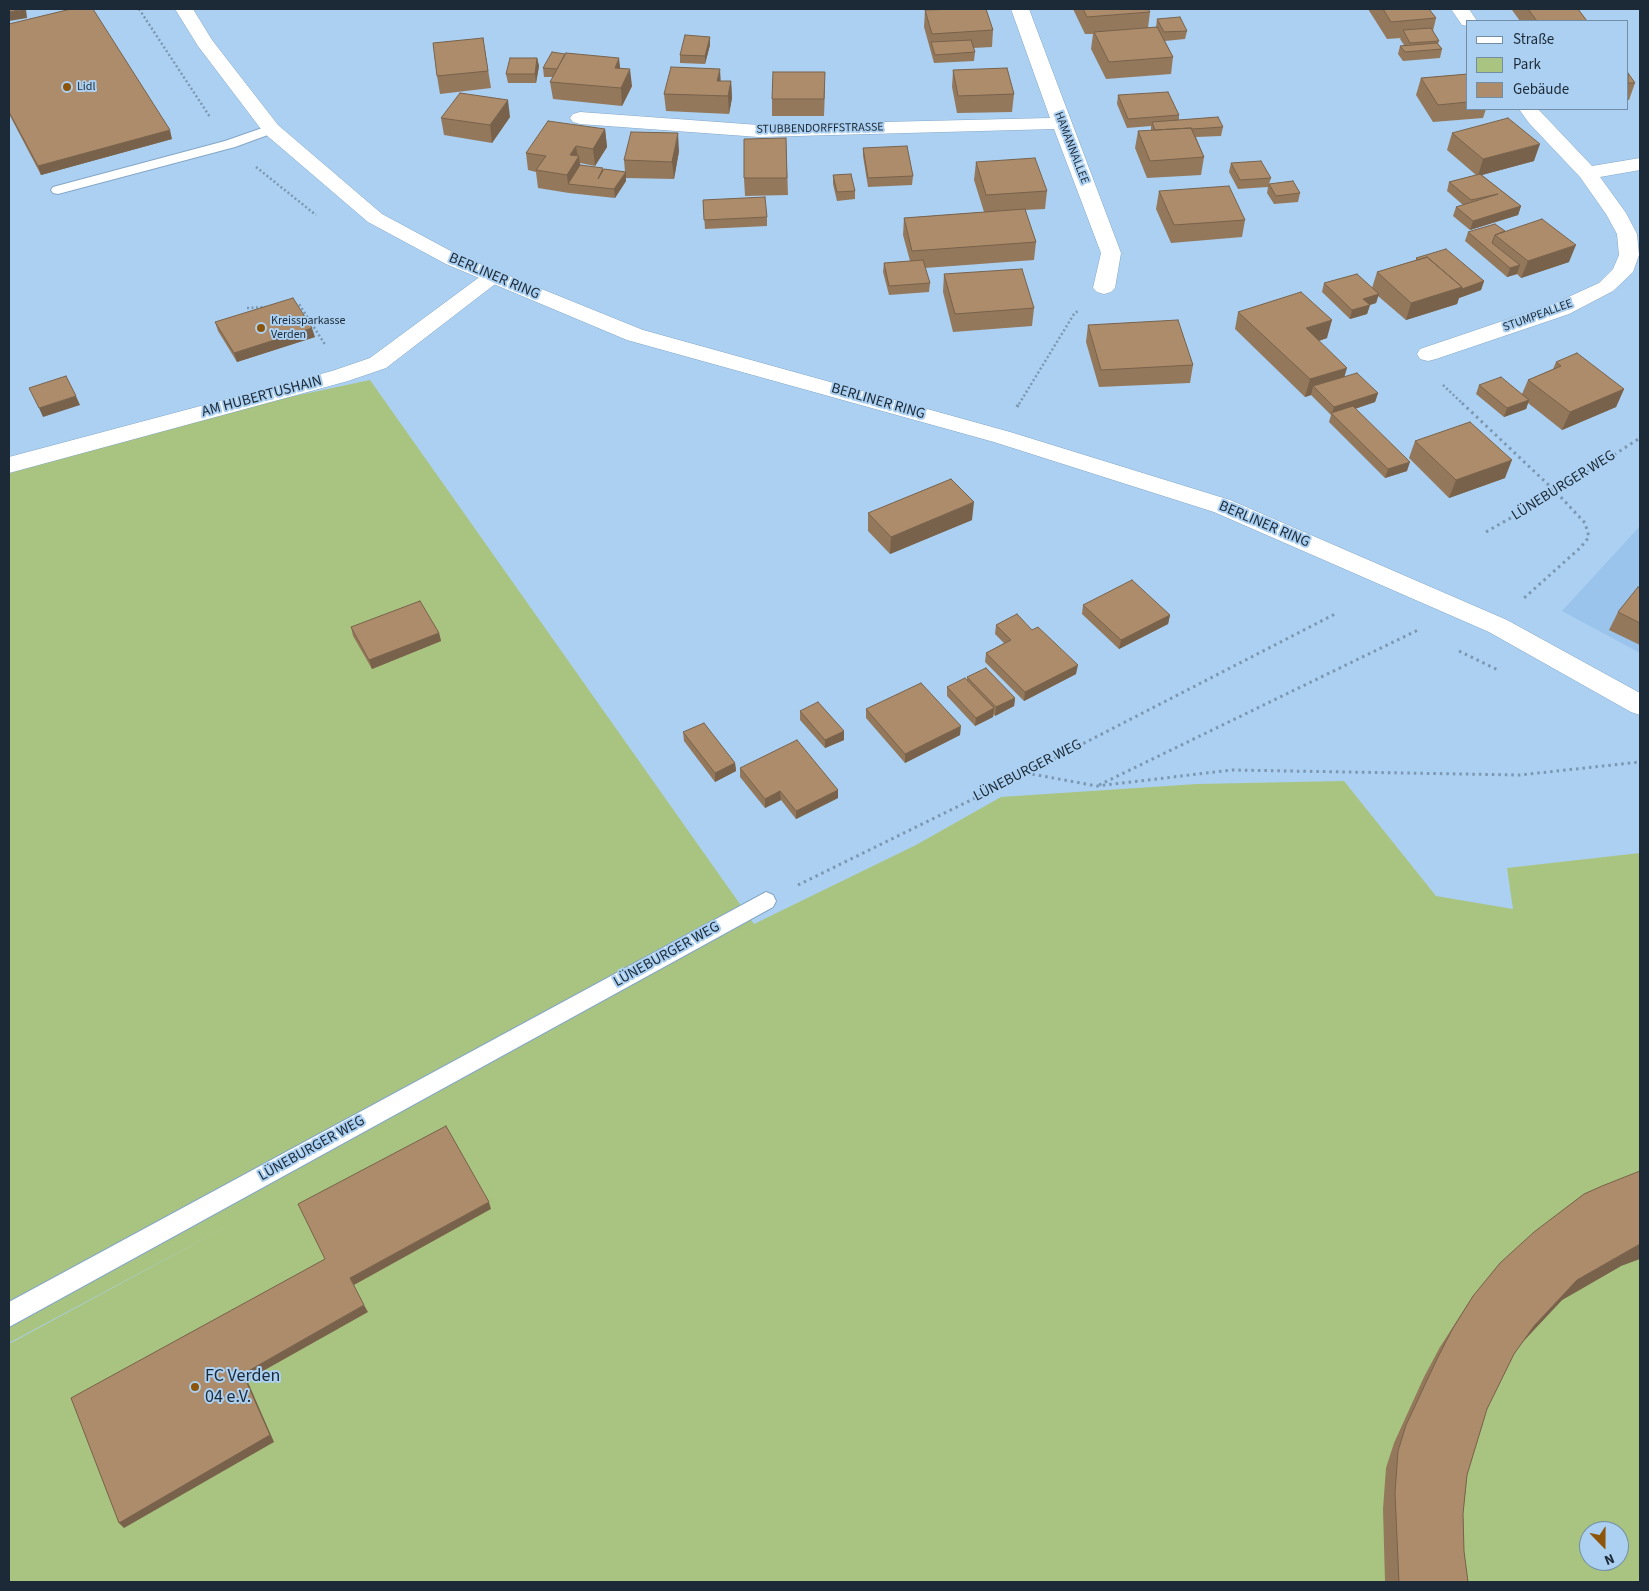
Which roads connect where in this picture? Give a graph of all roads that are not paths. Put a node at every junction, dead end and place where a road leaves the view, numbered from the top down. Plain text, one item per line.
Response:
1 (184, 9) edge
2 (1020, 9) edge
3 (1460, 9) edge
4 (1467, 20) edge
5 (1529, 110) edge
6 (580, 118) dead end
7 (1061, 123) junction
8 (271, 129) junction
9 (1640, 164) edge
10 (1587, 173) junction
11 (58, 190) dead end
12 (492, 277) junction
13 (1104, 288) road end
14 (1428, 354) road end
15 (9, 465) edge
16 (1640, 705) edge
17 (766, 901) road end
18 (9, 1315) edge

1 - 8 street, BERLINER RING
2 - 7 street, HAMANNALLEE
3 - 4 street
5 - 10 street, STUMPEALLEE
6 - 7 street, STUBBENDORFFSTRASSE
7 - 13 street, HAMANNALLEE
8 - 11 lane
8 - 12 street, BERLINER RING
9 - 10 street
10 - 14 street, STUMPEALLEE
12 - 15 street, AM HUBERTUSHAIN
12 - 16 street, BERLINER RING
17 - 18 lane, LÜNEBURGER WEG

